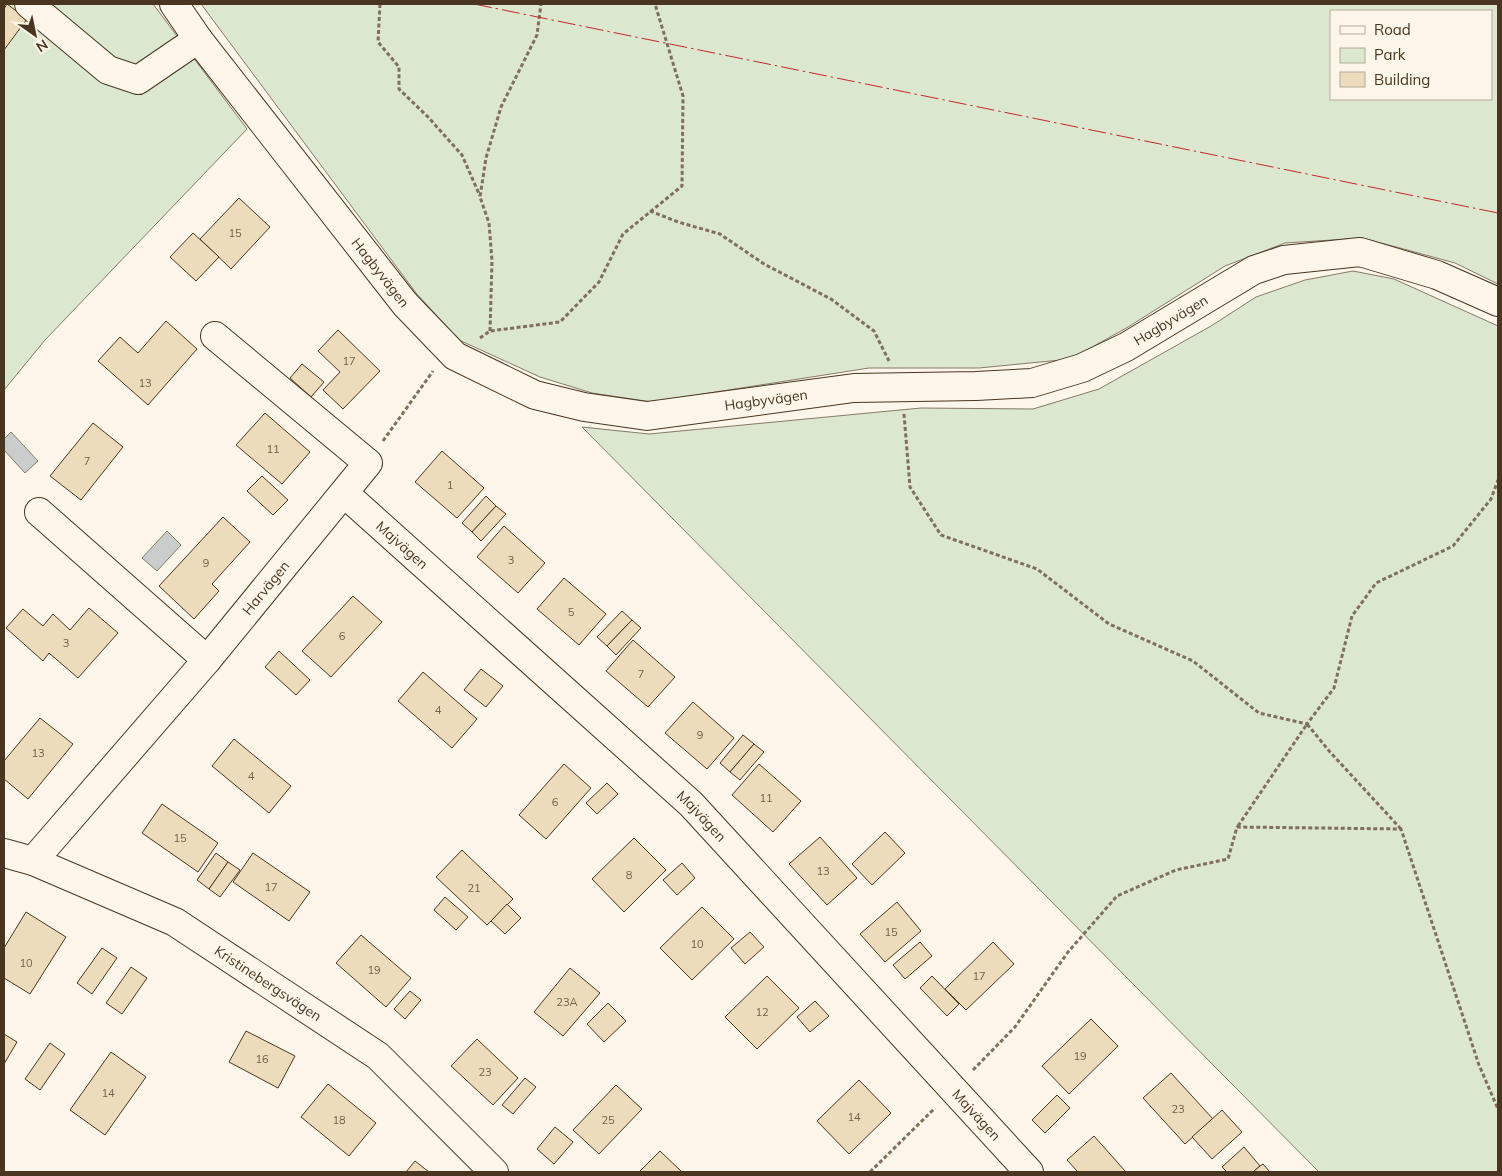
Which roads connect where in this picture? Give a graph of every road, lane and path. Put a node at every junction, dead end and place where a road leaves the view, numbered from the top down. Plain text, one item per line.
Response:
1 (29, 4) edge
2 (174, 4) edge
3 (380, 4) edge
4 (541, 4) edge
5 (656, 4) edge
6 (198, 39) junction
7 (480, 197) junction
8 (650, 211) junction
9 (1498, 302) edge
10 (490, 331) junction
11 (215, 336) dead end
12 (455, 356) junction
13 (427, 364) dead end
14 (433, 371) junction
15 (902, 387) junction
16 (368, 463) junction
17 (1498, 480) edge
18 (344, 493) junction
19 (39, 512) dead end
20 (207, 660) junction
21 (1307, 724) junction
22 (1238, 827) junction
23 (1401, 829) junction
24 (4, 853) edge
25 (33, 862) junction
26 (953, 1090) junction
27 (1498, 1109) edge
28 (494, 1172) edge
29 (870, 1172) edge
30 (1029, 1172) edge

1 - 6 street
2 - 6 street, Hagbyvägen
3 - 7 path
4 - 7 path
5 - 8 path
6 - 12 street, Hagbyvägen
7 - 10 path
8 - 10 path
8 - 15 path
9 - 15 street, Hagbyvägen
10 - 12 path
11 - 16 street
12 - 14 path
12 - 15 street, Hagbyvägen
13 - 14 path
14 - 16 path
15 - 21 path
16 - 18 street, Harvägen
17 - 21 path
18 - 20 street, Harvägen
18 - 26 street, Majvägen
19 - 20 street
20 - 25 street, Harvägen
21 - 22 path
21 - 23 path
22 - 23 path
22 - 26 path
23 - 27 path
24 - 25 street, Kristinebergsvägen
25 - 28 street, Kristinebergsvägen
26 - 29 path
26 - 30 street, Majvägen

